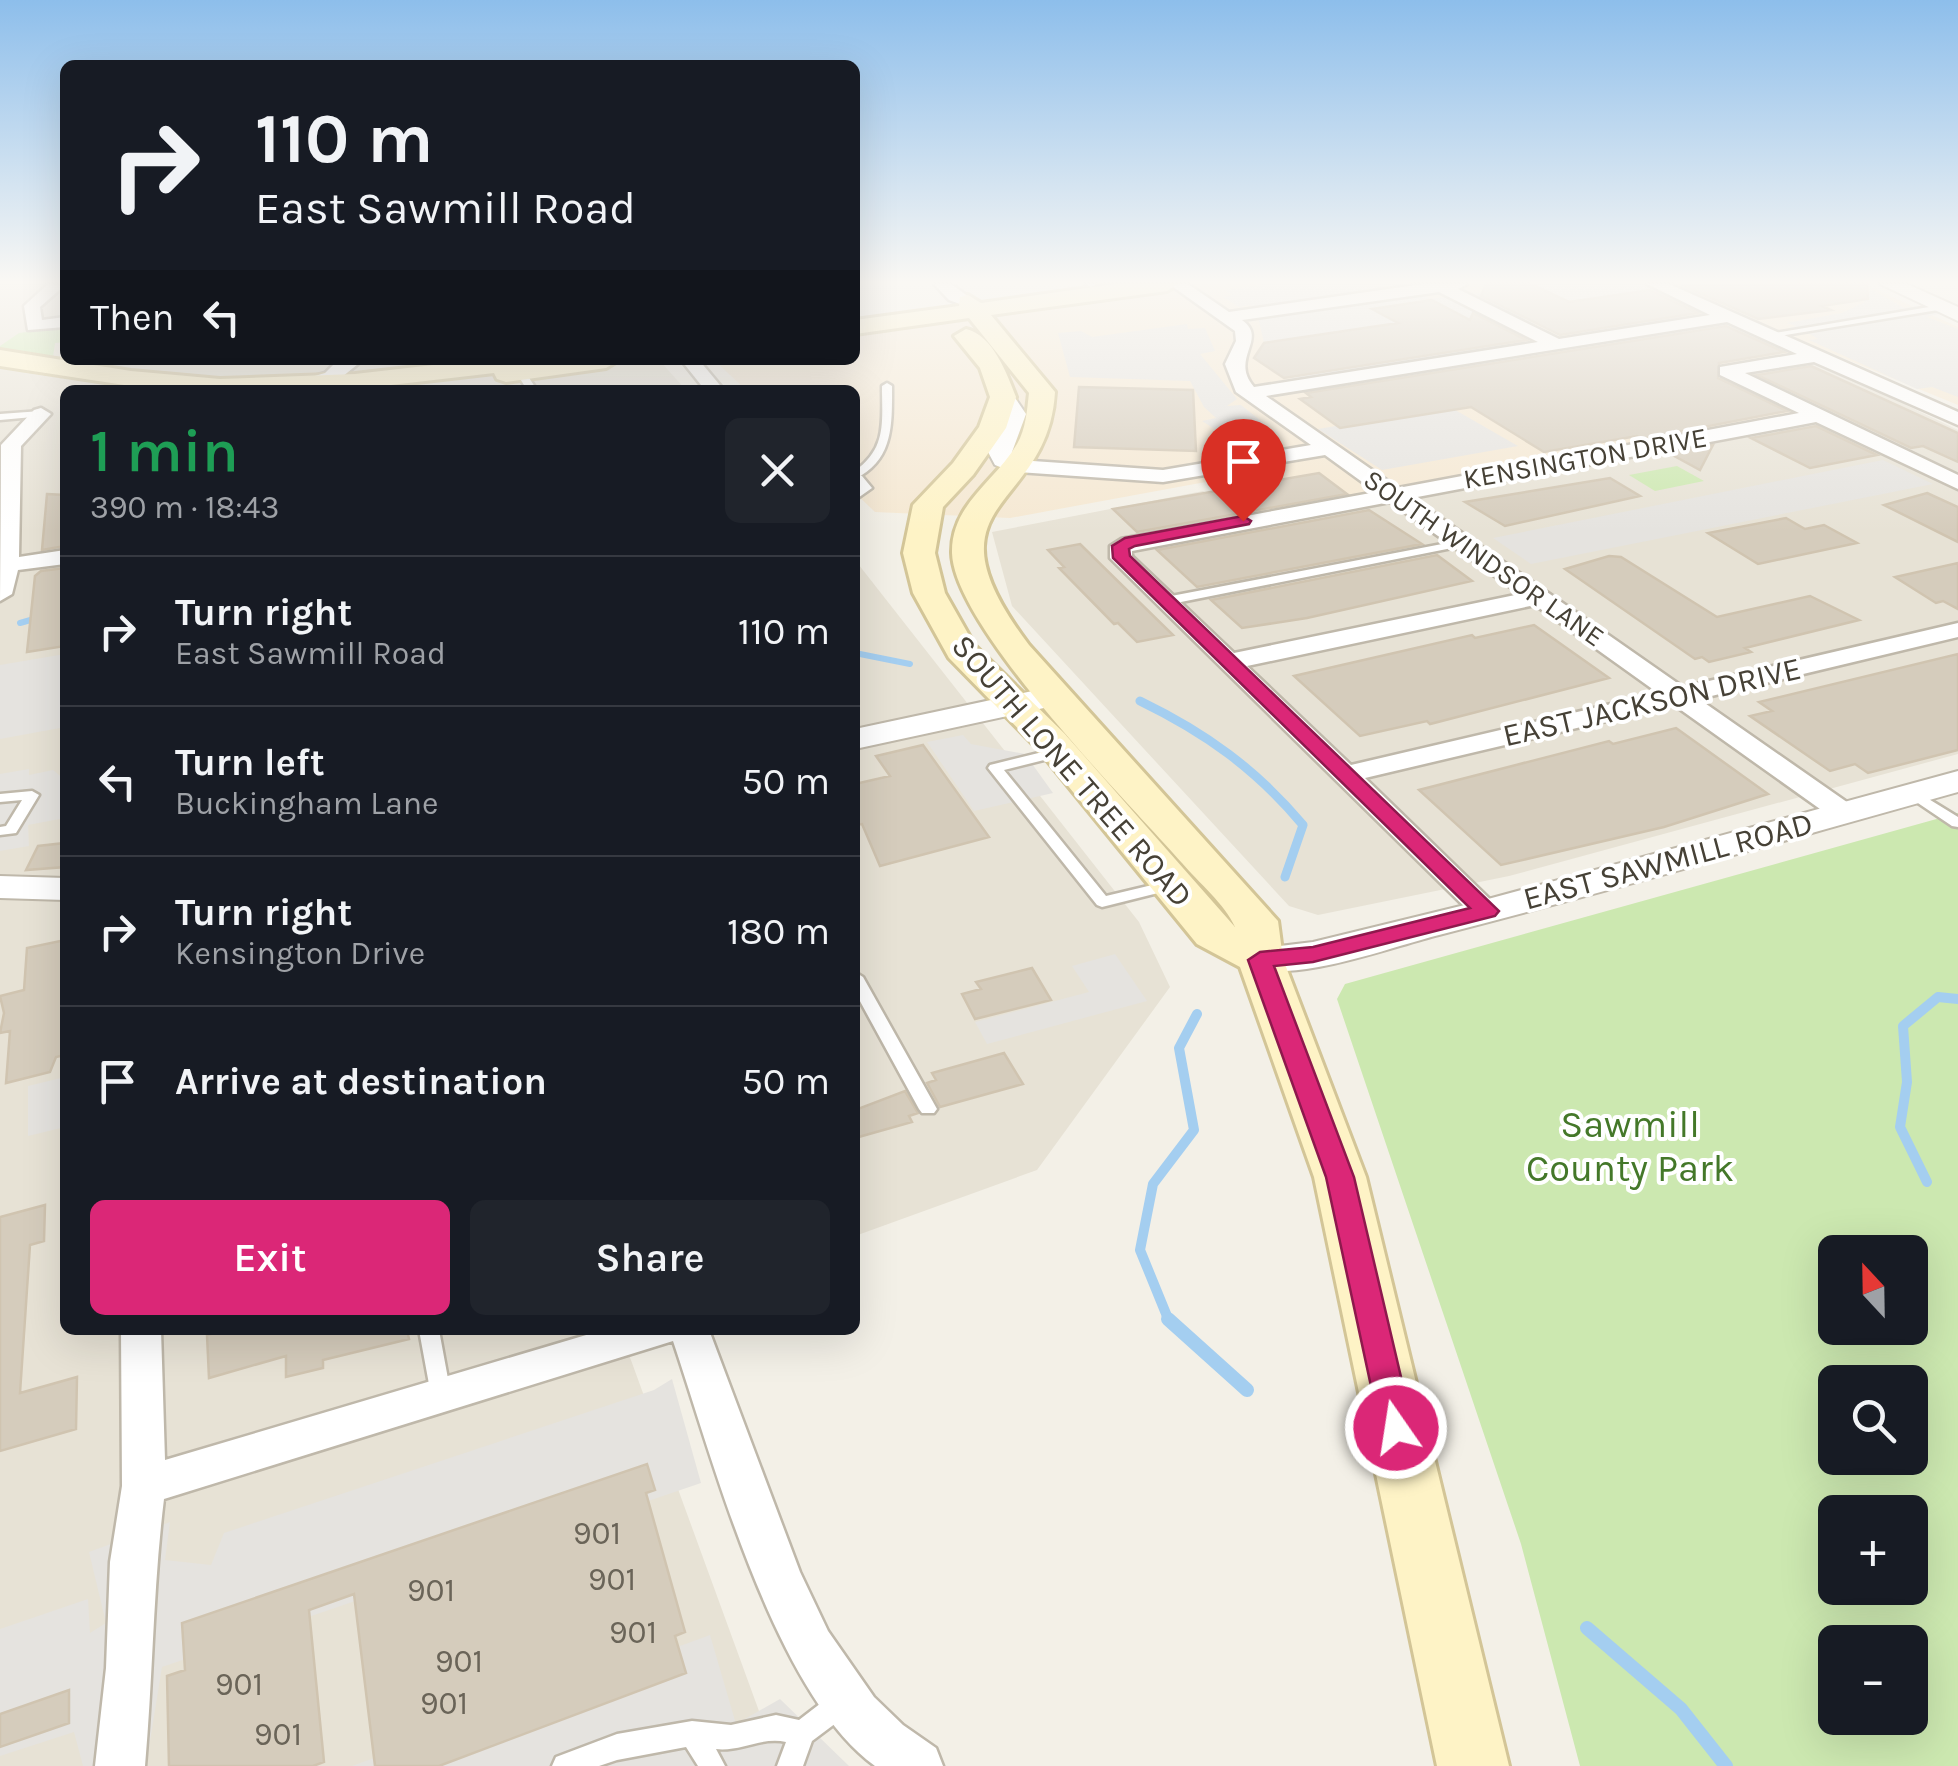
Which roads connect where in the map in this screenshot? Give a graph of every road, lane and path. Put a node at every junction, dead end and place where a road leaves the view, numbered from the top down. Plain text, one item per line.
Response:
1 (56, 366) edge
2 (571, 366) edge
3 (992, 366) edge
4 (1017, 366) edge
5 (1232, 366) edge
6 (1416, 366) edge
7 (1754, 366) edge
8 (1839, 366) edge
9 (0, 372) edge
10 (351, 374) edge
11 (529, 374) edge
12 (81, 385) edge
13 (227, 385) edge
14 (286, 385) edge
15 (428, 385) edge
16 (886, 386) dead end
17 (1250, 393) junction
18 (1003, 397) junction
19 (41, 414) joint
20 (1815, 416) junction
21 (0, 417) edge
22 (1958, 419) edge
23 (1330, 448) junction
24 (1018, 466) junction
25 (860, 474) edge
26 (1958, 483) edge
27 (5, 485) edge
28 (1393, 493) junction
29 (1463, 543) junction
30 (60, 558) edge
31 (8, 565) junction
32 (0, 594) edge
33 (1540, 598) junction
34 (1166, 600) junction
35 (1958, 630) edge
36 (1229, 662) junction
37 (1056, 696) junction
38 (1679, 696) junction
39 (1014, 704) junction
40 (860, 738) edge
41 (1059, 752) junction
42 (1346, 774) junction
43 (1958, 782) edge
44 (1914, 794) junction
45 (0, 798) edge
46 (1844, 813) junction
47 (1957, 823) edge
48 (0, 830) edge
49 (1172, 885) junction
50 (0, 887) edge
51 (60, 889) edge
52 (1487, 911) junction
53 (1260, 960) junction
54 (860, 986) edge
55 (928, 1108) dead end
56 (141, 1335) edge
57 (430, 1335) edge
58 (642, 1335) edge
59 (691, 1335) edge
60 (441, 1396) junction
61 (144, 1486) junction
62 (846, 1700) junction
63 (692, 1733) junction
64 (802, 1733) junction
65 (120, 1766) edge
66 (566, 1766) edge
67 (712, 1766) edge
68 (790, 1766) edge
69 (918, 1766) edge
70 (1473, 1766) edge

1 - 13 main road
2 - 11 main road
3 - 18 main road
4 - 24 main road, SOUTH LONE TREE ROAD
5 - 17 street
6 - 17 street
7 - 20 street
8 - 22 street
9 - 12 main road
10 - 11 main road
10 - 14 main road
11 - 15 main road
16 - 25 lane
17 - 23 street, SOUTH WINDSOR LANE
18 - 24 street
18 - 39 main road, SOUTH LONE TREE ROAD
19 - 21 lane
19 - 27 street
20 - 26 street
20 - 28 street, KENSINGTON DRIVE
23 - 24 street
23 - 28 street, SOUTH WINDSOR LANE
24 - 37 main road, SOUTH LONE TREE ROAD
27 - 31 street
28 - 29 street, SOUTH WINDSOR LANE
28 - 34 street, KENSINGTON DRIVE
29 - 33 street, SOUTH WINDSOR LANE
29 - 34 lane
30 - 31 street
31 - 32 street
33 - 36 street
33 - 38 street, SOUTH WINDSOR LANE
34 - 36 street
35 - 38 street, EAST JACKSON DRIVE
36 - 42 street
37 - 39 street
37 - 53 main road, SOUTH LONE TREE ROAD
38 - 42 street, EAST JACKSON DRIVE
38 - 46 street, SOUTH WINDSOR LANE
39 - 40 street
39 - 41 main road, SOUTH LONE TREE ROAD
41 - 49 main road, SOUTH LONE TREE ROAD
41 - 49 lane
42 - 52 street
43 - 44 street, EAST SAWMILL ROAD
44 - 46 street, EAST SAWMILL ROAD
44 - 47 lane
45 - 48 lane
46 - 52 street, EAST SAWMILL ROAD
49 - 53 main road, SOUTH LONE TREE ROAD
50 - 51 street
52 - 53 street, EAST SAWMILL ROAD
53 - 70 main road, SOUTH LONE TREE ROAD
54 - 55 lane
56 - 61 street
57 - 60 lane
58 - 60 street
59 - 62 street
60 - 61 street
61 - 65 street
62 - 64 lane
62 - 69 street
63 - 64 lane
63 - 66 lane
63 - 67 lane
64 - 68 lane

